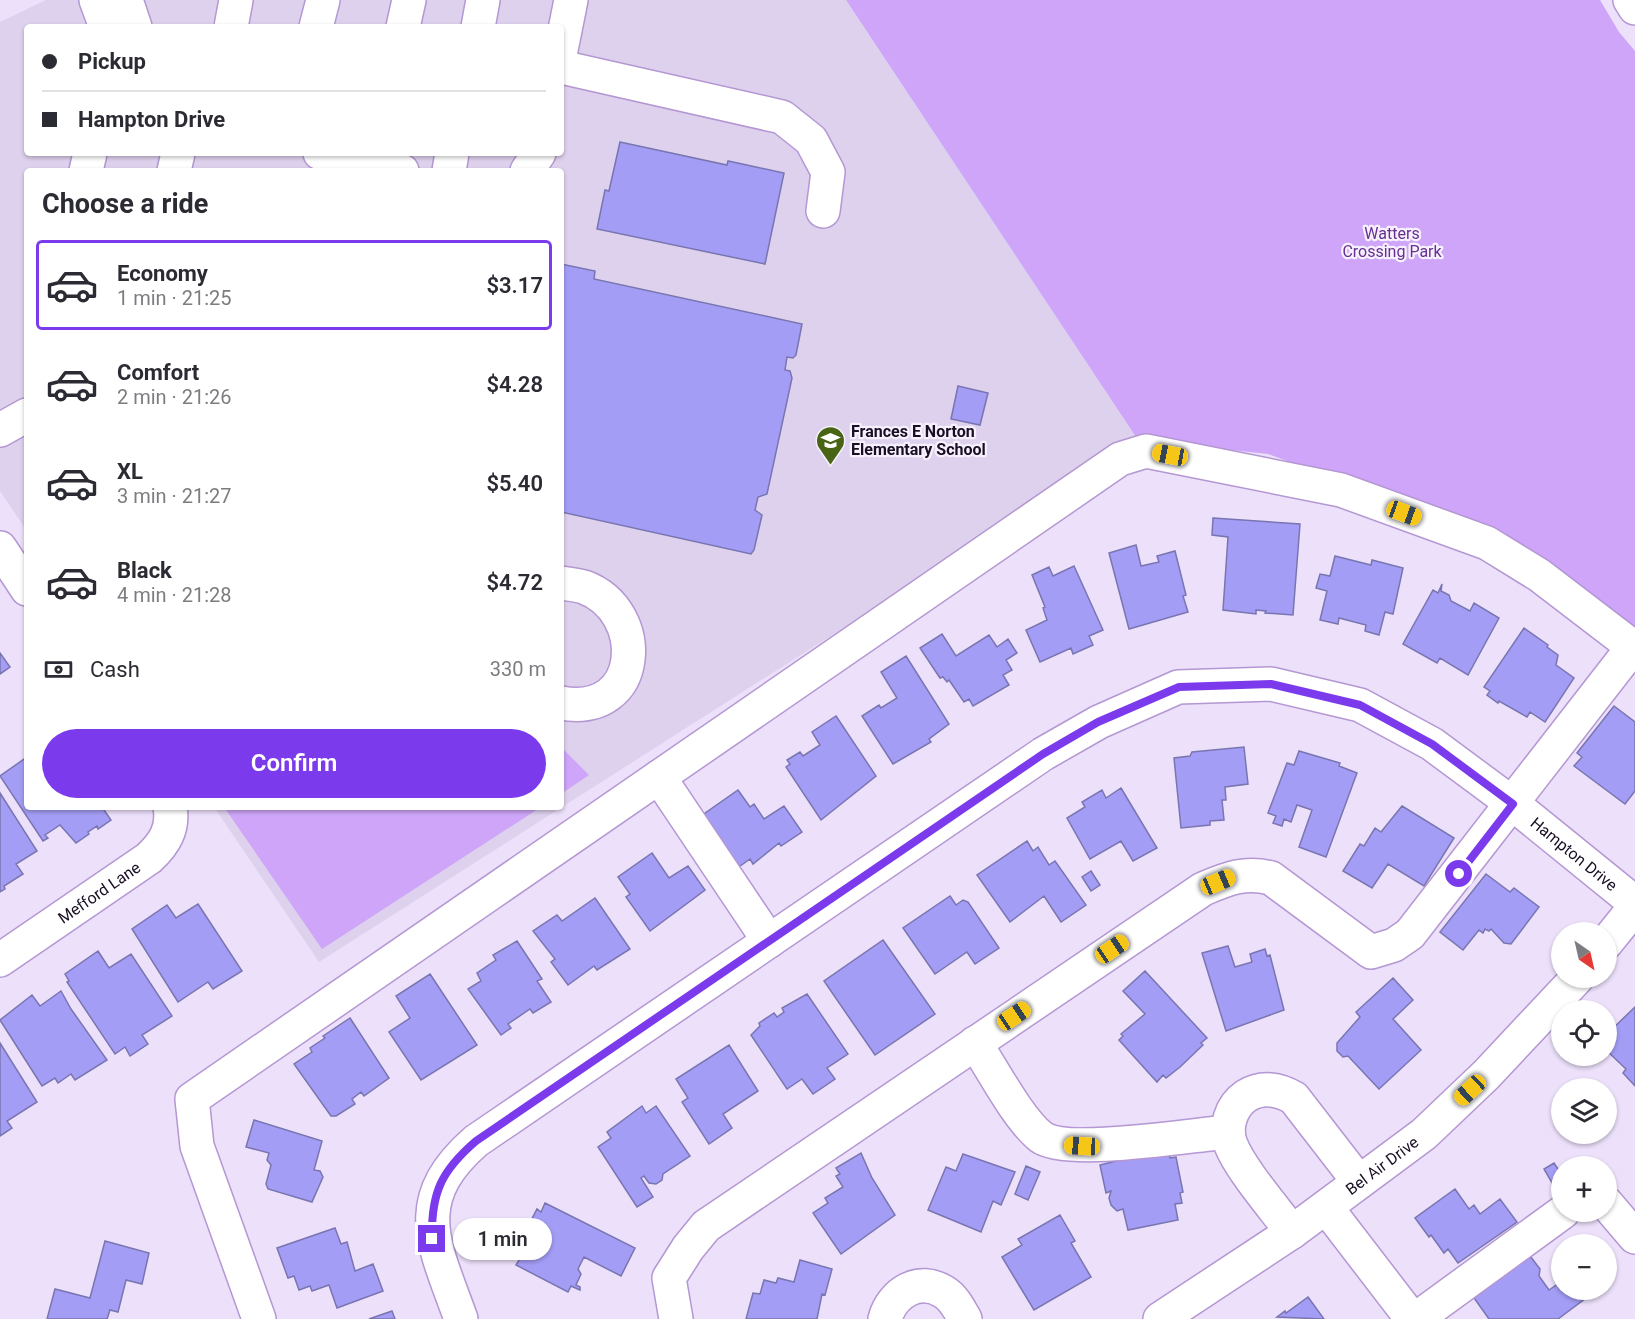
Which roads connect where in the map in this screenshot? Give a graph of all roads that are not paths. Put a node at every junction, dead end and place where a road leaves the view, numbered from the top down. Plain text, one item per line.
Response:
1 (96, 0) edge
2 (126, 0) edge
3 (236, 0) edge
4 (323, 0) edge
5 (409, 0) edge
6 (483, 0) edge
7 (571, 0) edge
8 (1630, 0) edge
9 (1635, 8) edge
10 (105, 24) edge
11 (134, 24) edge
12 (232, 24) edge
13 (317, 24) edge
14 (404, 24) edge
15 (479, 24) edge
16 (564, 35) edge
17 (564, 68) edge
18 (346, 156) edge
19 (372, 159) edge
20 (394, 168) edge
21 (823, 211) dead end
22 (24, 417) edge
23 (0, 430) edge
24 (0, 548) edge
25 (24, 584) edge
26 (564, 584) edge
27 (564, 704) edge
28 (659, 777) junction
29 (1513, 804) junction
30 (170, 810) edge
31 (1635, 905) edge
32 (1617, 929) edge
33 (769, 941) junction
34 (0, 960) edge
35 (1568, 988) edge
36 (975, 1043) junction
37 (1228, 1132) junction
38 (1359, 1182) junction
39 (1326, 1207) junction
40 (1617, 1216) edge
41 (1551, 1221) edge
42 (1292, 1232) junction
43 (1635, 1237) edge
44 (259, 1319) edge
45 (461, 1319) edge
46 (676, 1319) edge
47 (885, 1319) edge
48 (965, 1319) edge
49 (1160, 1319) edge
50 (1414, 1319) edge

1 - 10 street
2 - 11 street
3 - 12 street
4 - 13 street
5 - 14 street
6 - 15 street
7 - 16 street
8 - 9 street
17 - 21 street
18 - 19 street
19 - 20 street
22 - 23 street
24 - 25 street
26 - 27 street
28 - 29 street
28 - 33 street
28 - 44 street
29 - 31 street, Hampton Drive
29 - 33 street, Hampton Drive
29 - 36 street
30 - 34 street, Mefford Lane
31 - 32 street
33 - 45 street, Hampton Drive
35 - 38 street, Bel Air Drive
36 - 37 street
36 - 46 street
37 - 38 street
37 - 42 street
38 - 39 street, Bel Air Drive
39 - 42 street, Bel Air Drive
39 - 50 street
40 - 43 street
41 - 50 street
42 - 49 street, Bel Air Drive
47 - 48 street

